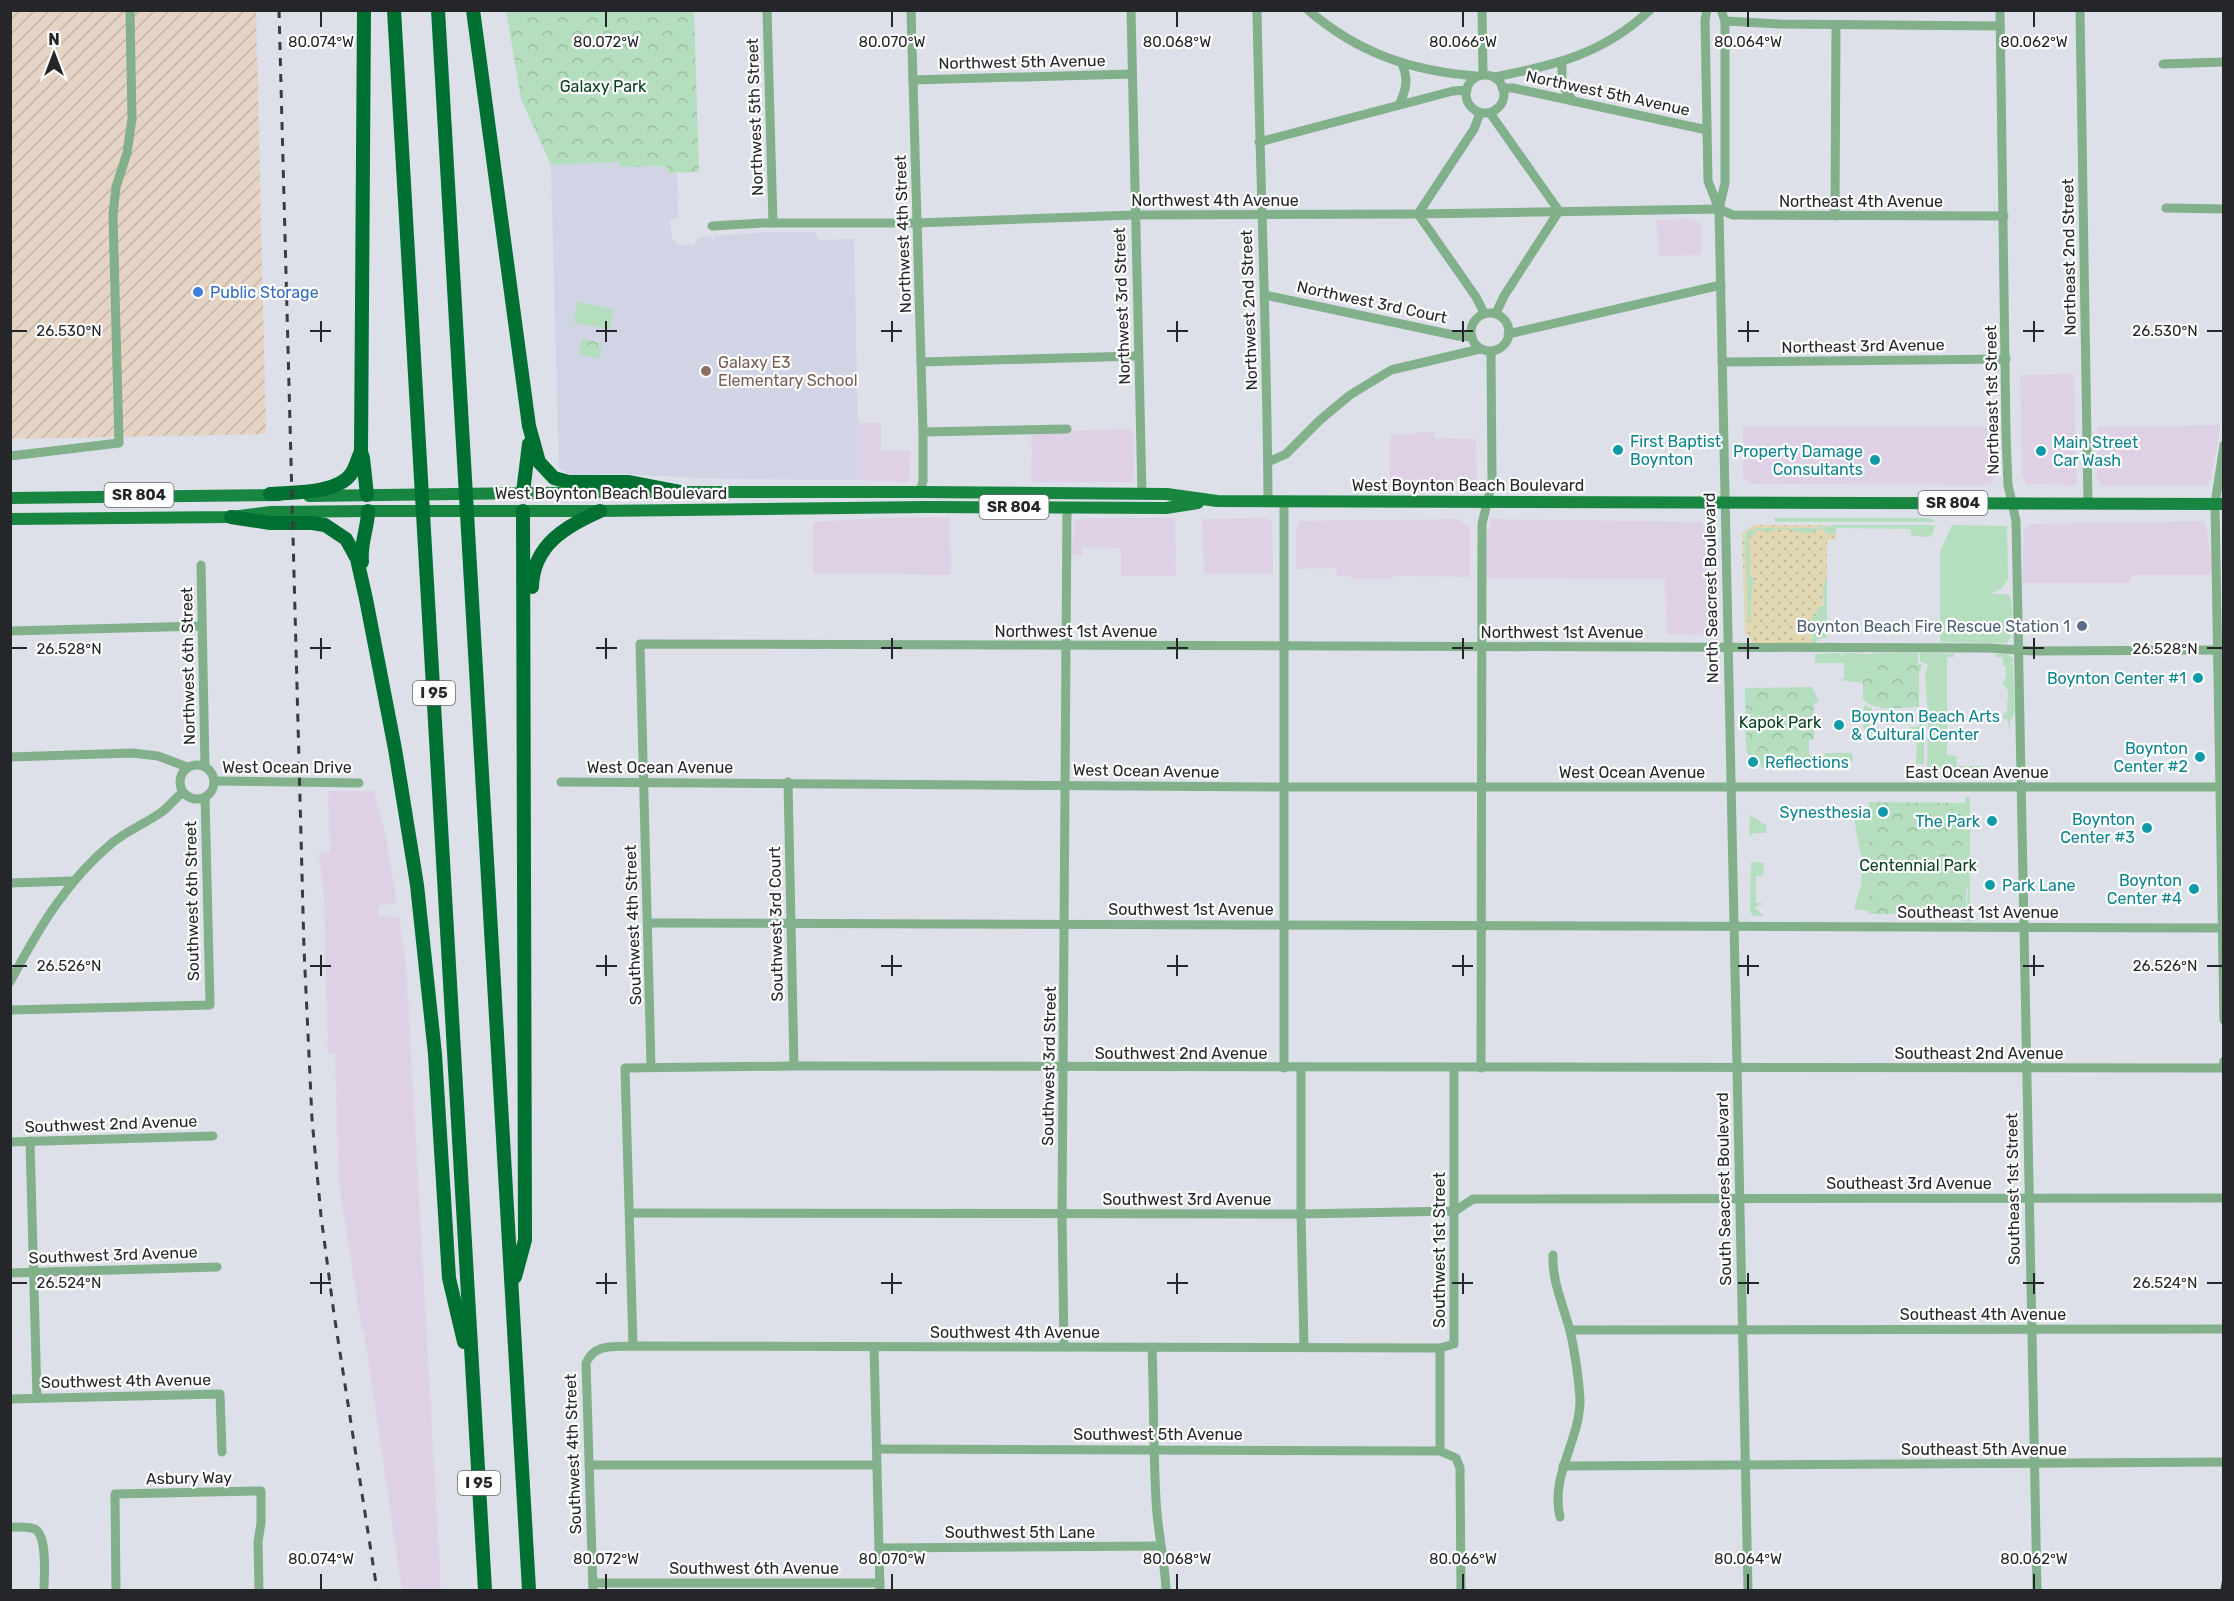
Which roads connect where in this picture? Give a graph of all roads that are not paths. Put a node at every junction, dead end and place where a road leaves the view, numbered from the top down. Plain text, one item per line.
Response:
1 (130, 10) edge
2 (364, 10) edge
3 (394, 10) edge
4 (438, 10) edge
5 (473, 10) edge
6 (768, 10) edge
7 (911, 10) edge
8 (1131, 10) edge
9 (1257, 10) edge
10 (1308, 10) edge
11 (1482, 10) edge
12 (1650, 10) edge
13 (1707, 10) edge
14 (1721, 10) edge
15 (2000, 10) edge
16 (2080, 10) edge
17 (1725, 21) junction
18 (1836, 25) junction
19 (2000, 26) junction
20 (2223, 62) edge
21 (1562, 63) junction
22 (1402, 64) junction
23 (2163, 64) dead end
24 (1132, 74) junction
25 (1479, 75) junction
26 (1495, 77) junction
27 (913, 80) junction
28 (1502, 88) junction
29 (1467, 90) junction
30 (1573, 101) junction
31 (1399, 105) junction
32 (1480, 112) junction
33 (1490, 113) junction
34 (1707, 130) junction
35 (1259, 142) junction
36 (2166, 208) dead end
37 (1719, 209) junction
38 (2223, 209) edge
39 (1559, 211) junction
40 (1418, 214) junction
41 (1134, 215) junction
42 (1261, 215) junction
43 (1835, 216) junction
44 (2004, 216) junction
45 (917, 222) junction
46 (773, 223) junction
47 (712, 226) dead end
48 (1721, 285) junction
49 (1265, 295) junction
50 (1484, 313) junction
51 (1496, 313) junction
52 (1508, 334) junction
53 (1472, 337) junction
54 (1480, 349) junction
55 (1491, 352) junction
56 (1138, 356) junction
57 (2006, 359) junction
58 (921, 362) junction
59 (1722, 362) junction
60 (529, 426) junction
61 (1067, 429) dead end
62 (923, 432) junction
63 (2223, 445) edge
64 (361, 452) junction
65 (10, 456) edge
66 (1268, 462) junction
67 (523, 492) junction
68 (681, 492) junction
69 (920, 492) junction
70 (309, 493) junction
71 (270, 494) joint
72 (1142, 494) junction
73 (367, 495) junction
74 (10, 498) edge
75 (1211, 501) junction
76 (1268, 501) junction
77 (1284, 501) junction
78 (1487, 502) junction
79 (1724, 503) junction
80 (2012, 503) junction
81 (2088, 504) junction
82 (2219, 504) edge
83 (1067, 507) junction
84 (816, 509) junction
85 (368, 511) junction
86 (524, 511) junction
87 (600, 511) junction
88 (231, 517) joint
89 (311, 517) junction
90 (10, 519) edge
91 (201, 565) dead end
92 (366, 599) junction
93 (202, 626) junction
94 (10, 631) edge
95 (525, 643) junction
96 (1065, 646) junction
97 (1284, 646) junction
98 (1481, 646) junction
99 (1728, 647) junction
100 (2018, 650) junction
101 (2217, 650) junction
102 (10, 756) edge
103 (187, 767) junction
104 (205, 767) junction
105 (214, 781) junction
106 (561, 782) dead end
107 (788, 782) junction
108 (359, 783) dead end
109 (645, 783) junction
110 (1066, 785) junction
111 (1481, 786) junction
112 (1284, 787) junction
113 (1730, 787) junction
114 (2021, 787) junction
115 (2222, 787) edge
116 (183, 792) junction
117 (205, 797) junction
118 (72, 881) junction
119 (10, 883) edge
120 (648, 923) junction
121 (1065, 923) junction
122 (791, 924) junction
123 (1283, 925) junction
124 (1482, 926) junction
125 (2024, 927) junction
126 (1733, 928) junction
127 (2223, 928) edge
128 (10, 982) edge
129 (10, 1010) edge
130 (2223, 1020) edge
131 (2223, 1065) edge
132 (651, 1066) junction
133 (794, 1066) junction
134 (1064, 1068) junction
135 (1284, 1068) junction
136 (1301, 1068) junction
137 (1454, 1068) junction
138 (1481, 1068) junction
139 (2026, 1068) junction
140 (1736, 1069) junction
141 (213, 1136) dead end
142 (30, 1141) junction
143 (10, 1142) edge
144 (1739, 1198) junction
145 (2029, 1198) junction
146 (2223, 1198) edge
147 (1455, 1211) junction
148 (630, 1213) junction
149 (1062, 1214) junction
150 (1301, 1215) junction
151 (1553, 1255) dead end
152 (217, 1267) dead end
153 (34, 1272) junction
154 (10, 1273) edge
155 (512, 1288) junction
156 (1743, 1329) junction
157 (2031, 1329) junction
158 (2223, 1329) edge
159 (1570, 1330) junction
160 (633, 1346) junction
161 (874, 1347) junction
162 (1064, 1347) junction
163 (1152, 1347) junction
164 (1304, 1347) junction
165 (1440, 1348) junction
166 (590, 1353) joint
167 (473, 1377) junction
168 (36, 1398) junction
169 (10, 1399) edge
170 (877, 1449) junction
171 (1156, 1449) junction
172 (1440, 1451) junction
173 (222, 1452) dead end
174 (2223, 1462) edge
175 (2034, 1464) junction
176 (589, 1465) junction
177 (877, 1465) junction
178 (1745, 1465) junction
179 (1563, 1466) junction
180 (1560, 1517) dead end
181 (10, 1527) edge
182 (1160, 1546) junction
183 (879, 1548) junction
184 (593, 1587) edge
185 (880, 1587) edge
186 (44, 1590) edge
187 (116, 1590) edge
188 (259, 1590) edge
189 (485, 1590) edge
190 (529, 1590) edge
191 (1166, 1590) edge
192 (1461, 1590) edge
193 (1748, 1590) edge
194 (2037, 1590) edge

1 - 65 street
2 - 64 highway
3 - 167 highway, I 95
4 - 155 highway, I 95
5 - 60 highway
6 - 46 street, Northwest 5th Street
7 - 27 street, Northwest 4th Street
8 - 24 street, Northwest 3rd Street
9 - 35 street, Northwest 2nd Street
10 - 22 street
11 - 25 street
12 - 21 street
13 - 34 street, North Seacrest Boulevard
14 - 17 street, North Seacrest Boulevard
15 - 19 street, Northeast 1st Street
16 - 81 street, Northeast 2nd Street
17 - 18 street
17 - 37 street, North Seacrest Boulevard
18 - 19 street
18 - 43 street
19 - 44 street, Northeast 1st Street
20 - 23 street
21 - 26 street
21 - 30 street
22 - 25 street
22 - 31 street
24 - 27 street, Northwest 5th Avenue
24 - 41 street, Northwest 3rd Street
25 - 26 street
25 - 29 street
26 - 28 street
27 - 45 street, Northwest 4th Street
28 - 30 street, Northwest 5th Avenue
28 - 33 street
29 - 31 street
29 - 32 street
30 - 34 street, Northwest 5th Avenue
31 - 35 street
32 - 33 street
32 - 40 street
33 - 39 street
34 - 37 street, North Seacrest Boulevard
35 - 42 street, Northwest 2nd Street
36 - 38 street
37 - 39 street, Northwest 4th Avenue
37 - 43 street, Northeast 4th Avenue
37 - 48 street, North Seacrest Boulevard
39 - 40 street, Northwest 4th Avenue
39 - 51 street
40 - 42 street, Northwest 4th Avenue
40 - 50 street
41 - 42 street, Northwest 4th Avenue
41 - 45 street, Northwest 4th Avenue
41 - 56 street, Northwest 3rd Street
42 - 49 street, Northwest 2nd Street
43 - 44 street, Northeast 4th Avenue
44 - 57 street, Northeast 1st Street
45 - 46 street, Northwest 4th Avenue
45 - 58 street, Northwest 4th Street
46 - 47 street, Northwest 4th Avenue
48 - 52 street
48 - 59 street, North Seacrest Boulevard
49 - 53 street, Northwest 3rd Court
49 - 66 street, Northwest 2nd Street
50 - 51 street
50 - 53 street
51 - 52 street
52 - 55 street
53 - 54 street
54 - 55 street
54 - 66 street
55 - 78 street
56 - 58 street
56 - 72 street, Northwest 3rd Street
57 - 59 street, Northeast 3rd Avenue
57 - 80 street, Northeast 1st Street
58 - 62 street, Northwest 4th Street
59 - 79 street, North Seacrest Boulevard
60 - 67 highway
60 - 68 highway
61 - 62 street
62 - 69 street, Northwest 4th Street
63 - 82 street
64 - 70 highway
64 - 73 highway
66 - 76 street, Northwest 2nd Street
67 - 68 main road, West Boynton Beach Boulevard / SR 804
67 - 73 main road, West Boynton Beach Boulevard / SR 804
67 - 86 main road
68 - 69 main road, West Boynton Beach Boulevard / SR 804
69 - 72 main road, West Boynton Beach Boulevard / SR 804
69 - 84 main road
70 - 71 highway
70 - 73 main road, West Boynton Beach Boulevard / SR 804
71 - 74 main road, SR 804
72 - 75 main road, West Boynton Beach Boulevard / SR 804
73 - 85 main road
75 - 76 main road, West Boynton Beach Boulevard / SR 804
75 - 83 main road, West Boynton Beach Boulevard / SR 804
76 - 77 main road, West Boynton Beach Boulevard / SR 804
77 - 78 main road, West Boynton Beach Boulevard / SR 804
77 - 97 street
78 - 79 main road, West Boynton Beach Boulevard / SR 804
78 - 98 street
79 - 80 main road, SR 804
79 - 99 street, North Seacrest Boulevard
80 - 81 main road, SR 804
80 - 100 street, Northeast 1st Street
81 - 82 main road, SR 804
82 - 101 street
83 - 84 main road, West Boynton Beach Boulevard / SR 804
83 - 96 street
84 - 87 main road, West Boynton Beach Boulevard / SR 804
85 - 86 main road, West Boynton Beach Boulevard / SR 804
85 - 89 main road, West Boynton Beach Boulevard / SR 804
85 - 92 highway
86 - 87 main road, West Boynton Beach Boulevard / SR 804
86 - 95 highway
87 - 95 highway
88 - 89 highway
88 - 90 main road, SR 804
89 - 92 highway
91 - 93 street, Northwest 6th Street
92 - 167 highway
93 - 94 street
93 - 104 street, Northwest 6th Street
95 - 155 highway
96 - 97 street, Northwest 1st Avenue
96 - 109 street, Northwest 1st Avenue
96 - 110 street
97 - 98 street, Northwest 1st Avenue
97 - 112 street
98 - 99 street, Northwest 1st Avenue
98 - 111 street
99 - 100 street, Northwest 1st Avenue
99 - 113 street, North Seacrest Boulevard
100 - 101 street, Northwest 1st Avenue
100 - 114 street, Northeast 1st Street
101 - 115 street
102 - 103 street
103 - 104 street
103 - 116 street
104 - 105 street
105 - 108 street, West Ocean Drive
105 - 117 street
106 - 109 street, West Ocean Avenue
107 - 109 street, West Ocean Avenue
107 - 110 street, West Ocean Avenue
107 - 122 street, Southwest 3rd Court
109 - 120 street, Southwest 4th Street
110 - 112 street, West Ocean Avenue
110 - 121 street, Southwest 3rd Street
111 - 112 street, West Ocean Avenue
111 - 113 street, West Ocean Avenue
111 - 124 street
112 - 123 street
113 - 114 street, East Ocean Avenue
113 - 126 street, South Seacrest Boulevard
114 - 115 street, East Ocean Avenue
114 - 125 street, Southeast 1st Street
115 - 127 street
116 - 117 street
116 - 118 street
117 - 129 street, Southwest 6th Street
118 - 119 street
118 - 128 street
120 - 122 street, Southwest 1st Avenue
120 - 132 street, Southwest 4th Street
121 - 122 street, Southwest 1st Avenue
121 - 123 street, Southwest 1st Avenue
121 - 134 street, Southwest 3rd Street
122 - 133 street, Southwest 3rd Court
123 - 124 street, Southwest 1st Avenue
123 - 135 street
124 - 126 street, Southwest 1st Avenue
124 - 138 street
125 - 126 street, Southeast 1st Avenue
125 - 127 street, Southeast 1st Avenue
125 - 139 street, Southeast 1st Street
126 - 140 street, South Seacrest Boulevard
127 - 130 street
131 - 139 street, Southeast 2nd Avenue
132 - 133 street, Southwest 2nd Avenue
132 - 148 street, Southwest 2nd Avenue
133 - 134 street, Southwest 2nd Avenue
134 - 135 street, Southwest 2nd Avenue
134 - 149 street, Southwest 3rd Street
135 - 136 street, Southwest 2nd Avenue
136 - 137 street, Southwest 2nd Avenue
136 - 150 street
137 - 138 street, Southwest 2nd Avenue
137 - 147 street, Southwest 1st Street
138 - 140 street, Southwest 2nd Avenue
139 - 140 street, Southeast 2nd Avenue
139 - 145 street, Southeast 1st Street
140 - 144 street, South Seacrest Boulevard
141 - 142 street, Southwest 2nd Avenue
142 - 143 street, Southwest 2nd Avenue
142 - 153 street
144 - 145 street, Southeast 3rd Avenue
144 - 147 street, Southwest 3rd Avenue
144 - 156 street, South Seacrest Boulevard
145 - 146 street, Southeast 3rd Avenue
145 - 157 street, Southeast 1st Street
147 - 150 street, Southwest 3rd Avenue
147 - 165 street, Southwest 1st Street
148 - 149 street, Southwest 3rd Avenue
148 - 160 street
149 - 150 street, Southwest 3rd Avenue
149 - 162 street, Southwest 3rd Street
150 - 164 street
151 - 159 street
152 - 153 street, Southwest 3rd Avenue
153 - 154 street, Southwest 3rd Avenue
153 - 168 street
155 - 190 highway, I 95
156 - 157 street, Southeast 4th Avenue
156 - 159 street
156 - 178 street, South Seacrest Boulevard
157 - 158 street, Southeast 4th Avenue
157 - 175 street, Southeast 1st Street
159 - 179 street
160 - 161 street, Southwest 4th Avenue
160 - 166 street, Southwest 4th Avenue
161 - 162 street, Southwest 4th Avenue
161 - 170 street
162 - 163 street, Southwest 4th Avenue
163 - 164 street, Southwest 4th Avenue
163 - 171 street
164 - 165 street, Southwest 4th Avenue
165 - 172 street, Southwest 1st Street
166 - 176 street, Southwest 4th Street
167 - 189 highway, I 95
168 - 169 street, Southwest 4th Avenue
168 - 173 street, Southwest 4th Avenue
170 - 171 street, Southwest 5th Avenue
170 - 177 street
171 - 172 street, Southwest 5th Avenue
171 - 182 street
172 - 192 street
174 - 175 street, Southeast 5th Avenue
175 - 178 street, Southeast 5th Avenue
175 - 194 street, Southeast 1st Street
176 - 177 street
176 - 184 street, Southwest 4th Street
177 - 183 street
178 - 179 street
178 - 193 street, South Seacrest Boulevard
179 - 180 street
181 - 186 street
182 - 183 street, Southwest 5th Lane
182 - 191 street
183 - 185 street
184 - 185 street, Southwest 6th Avenue
187 - 188 street, Asbury Way

